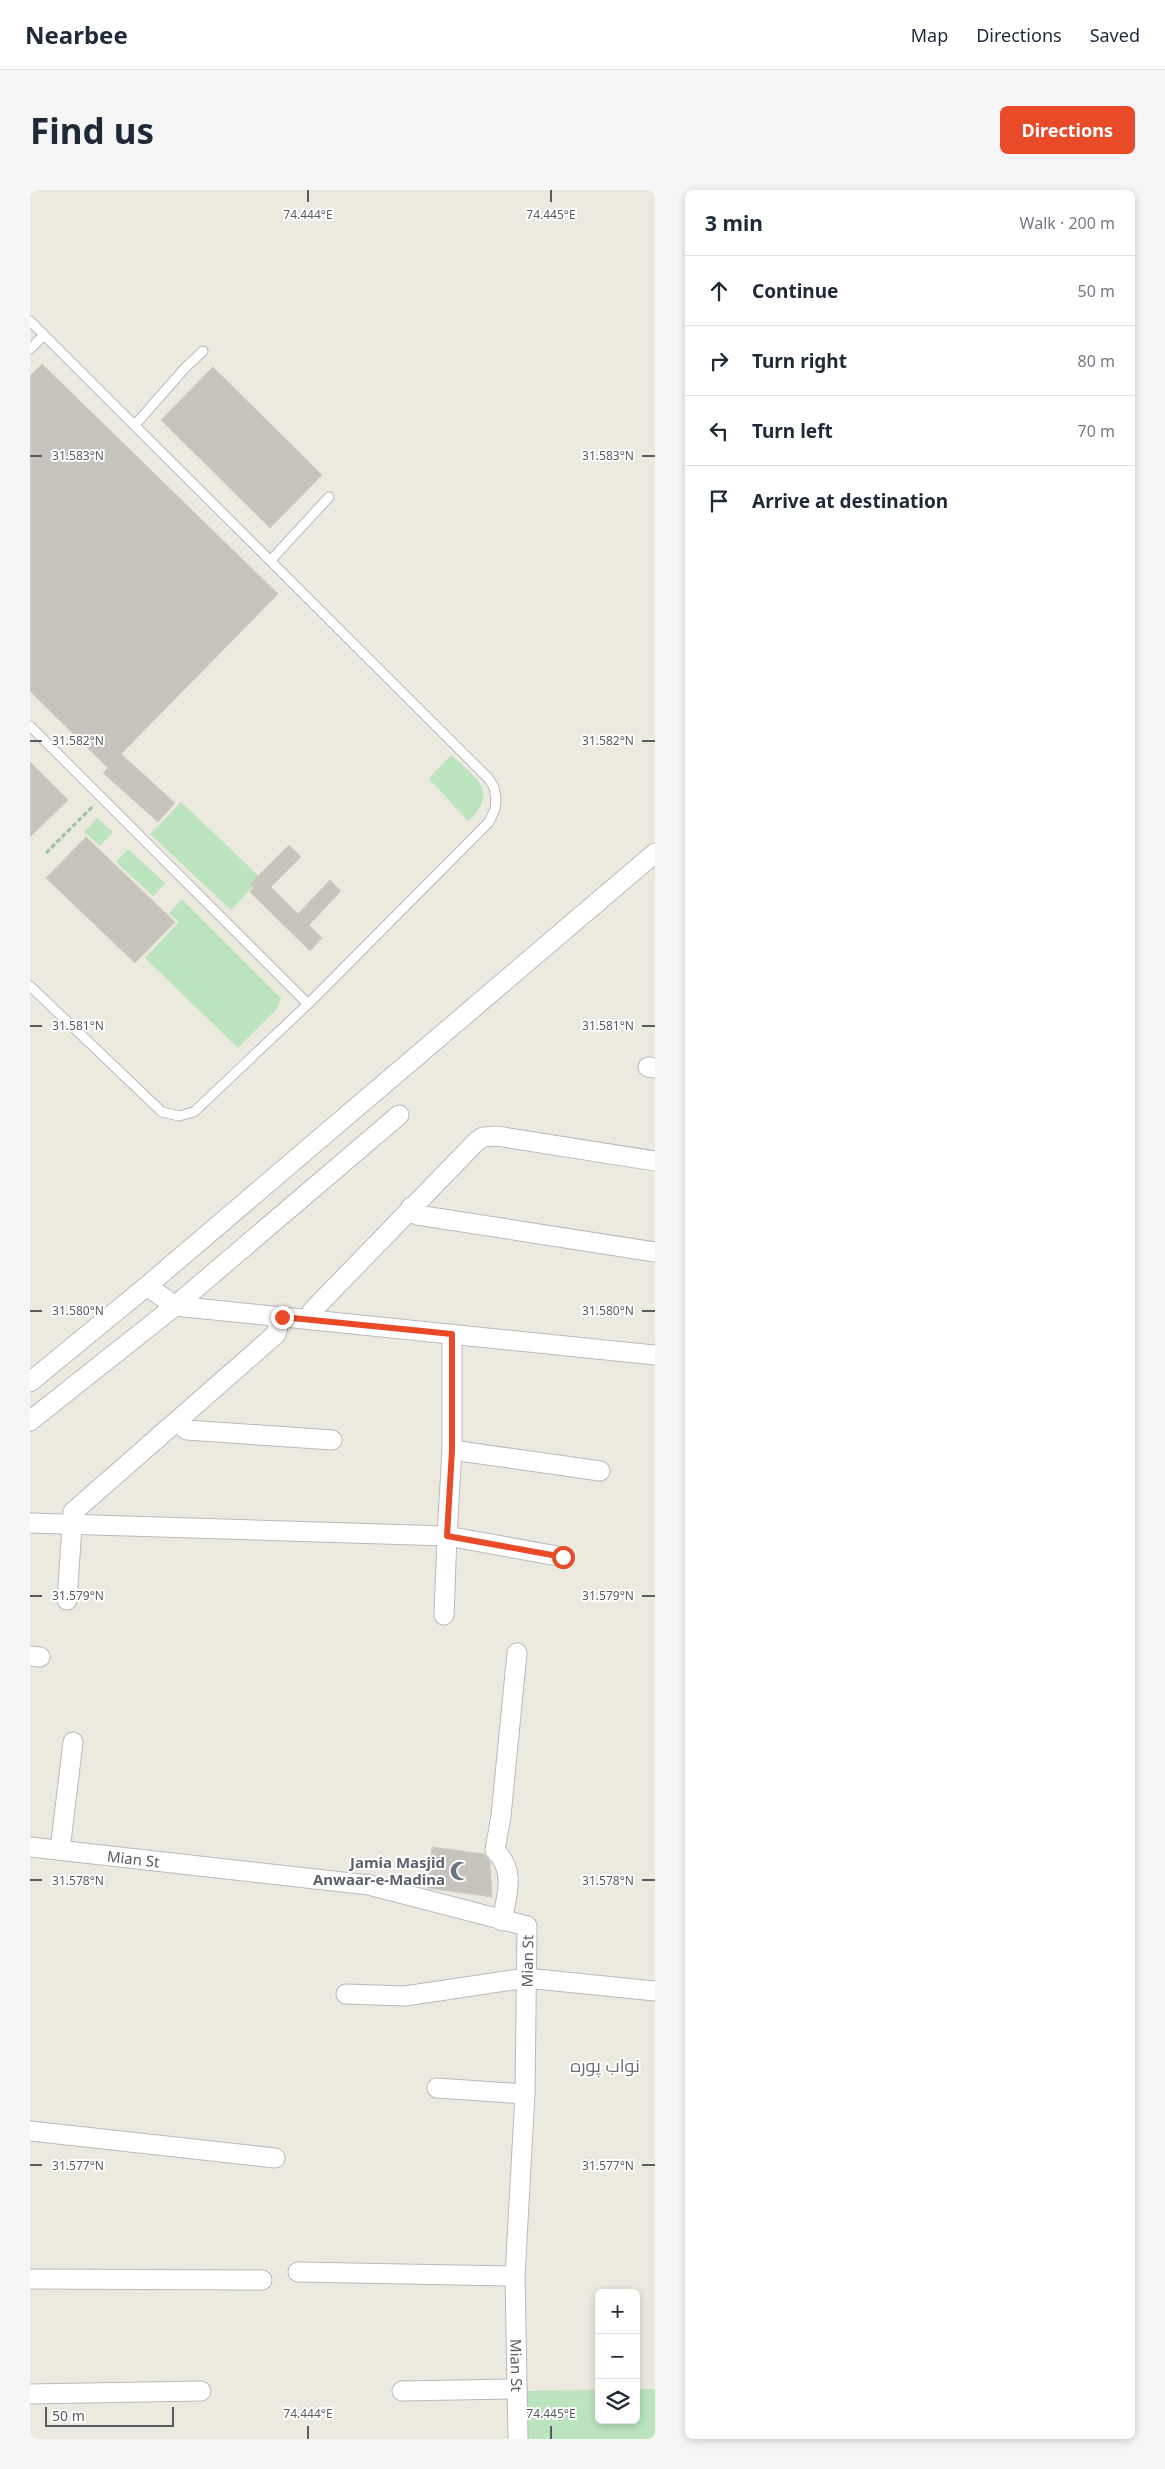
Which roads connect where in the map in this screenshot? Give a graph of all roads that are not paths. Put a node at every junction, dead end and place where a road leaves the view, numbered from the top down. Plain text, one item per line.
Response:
1 (30, 321) edge
2 (44, 335) junction
3 (30, 349) edge
4 (203, 351) dead end
5 (135, 425) junction
6 (329, 497) dead end
7 (271, 560) junction
8 (30, 726) edge
9 (655, 853) edge
10 (30, 986) edge
11 (308, 1004) junction
12 (399, 1115) dead end
13 (655, 1161) edge
14 (411, 1207) junction
15 (655, 1252) edge
16 (147, 1286) junction
17 (175, 1306) junction
18 (282, 1317) junction
19 (310, 1320) junction
20 (452, 1334) junction
21 (655, 1355) edge
22 (30, 1382) edge
23 (30, 1421) edge
24 (177, 1422) junction
25 (332, 1440) dead end
26 (452, 1450) junction
27 (600, 1471) dead end
28 (30, 1523) edge
29 (72, 1525) junction
30 (447, 1536) junction
31 (563, 1557) dead end
32 (67, 1600) dead end
33 (444, 1615) dead end
34 (517, 1653) dead end
35 (73, 1742) dead end
36 (30, 1847) edge
37 (60, 1850) junction
38 (502, 1921) junction
39 (526, 1978) junction
40 (655, 1991) edge
41 (346, 1994) dead end
42 (437, 2088) dead end
43 (525, 2094) junction
44 (30, 2131) edge
45 (275, 2158) dead end
46 (298, 2272) dead end
47 (515, 2276) junction
48 (30, 2278) edge
49 (262, 2280) dead end
50 (515, 2389) junction
51 (201, 2391) dead end
52 (402, 2391) dead end
53 (30, 2394) edge
54 (518, 2439) edge

1 - 2 lane
2 - 3 lane
2 - 5 lane
4 - 5 lane
5 - 7 lane
6 - 7 lane
7 - 11 lane
8 - 11 lane
9 - 16 street
10 - 11 lane
12 - 17 street
13 - 14 street
14 - 15 street
14 - 19 street
16 - 17 street
16 - 22 street
17 - 18 street
17 - 23 street
18 - 19 street
18 - 24 street
19 - 20 street
20 - 21 street
20 - 26 street
24 - 25 street
24 - 29 street
26 - 27 street
26 - 30 street
28 - 29 street
29 - 30 street
29 - 32 street
30 - 31 street
30 - 33 street
34 - 38 street
35 - 37 street
36 - 37 street, Mian St
37 - 38 street, Mian St
38 - 39 street, Mian St
39 - 40 street
39 - 41 street
39 - 43 street, Mian St
42 - 43 street
43 - 47 street, Mian St
44 - 45 street
46 - 47 street
47 - 50 street, Mian St
48 - 49 street
50 - 52 street
50 - 54 street, Mian St
51 - 53 street

